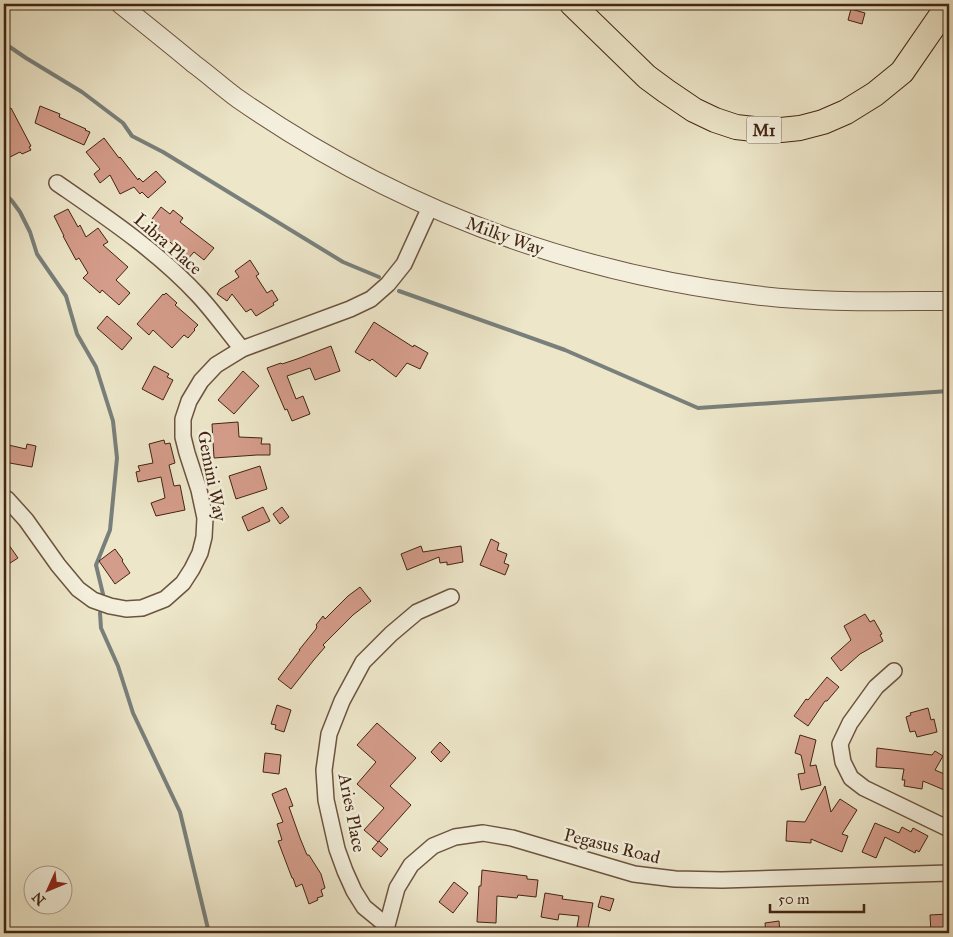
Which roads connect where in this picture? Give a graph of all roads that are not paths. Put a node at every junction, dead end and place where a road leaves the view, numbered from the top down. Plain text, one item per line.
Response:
1 (120, 4) edge
2 (572, 4) edge
3 (949, 4) edge
4 (56, 184) dead end
5 (430, 207) junction
6 (949, 301) edge
7 (242, 349) junction
8 (4, 498) edge
9 (452, 597) dead end
10 (894, 671) dead end
11 (949, 829) edge
12 (949, 873) edge
13 (386, 929) edge

1 - 5 street, Milky Way
2 - 3 highway, M1
4 - 7 street, Libra Place
5 - 6 street, Milky Way
5 - 7 street, Gemini Way
7 - 8 street, Gemini Way
9 - 13 street, Aries Place
10 - 11 street
12 - 13 street, Pegasus Road

